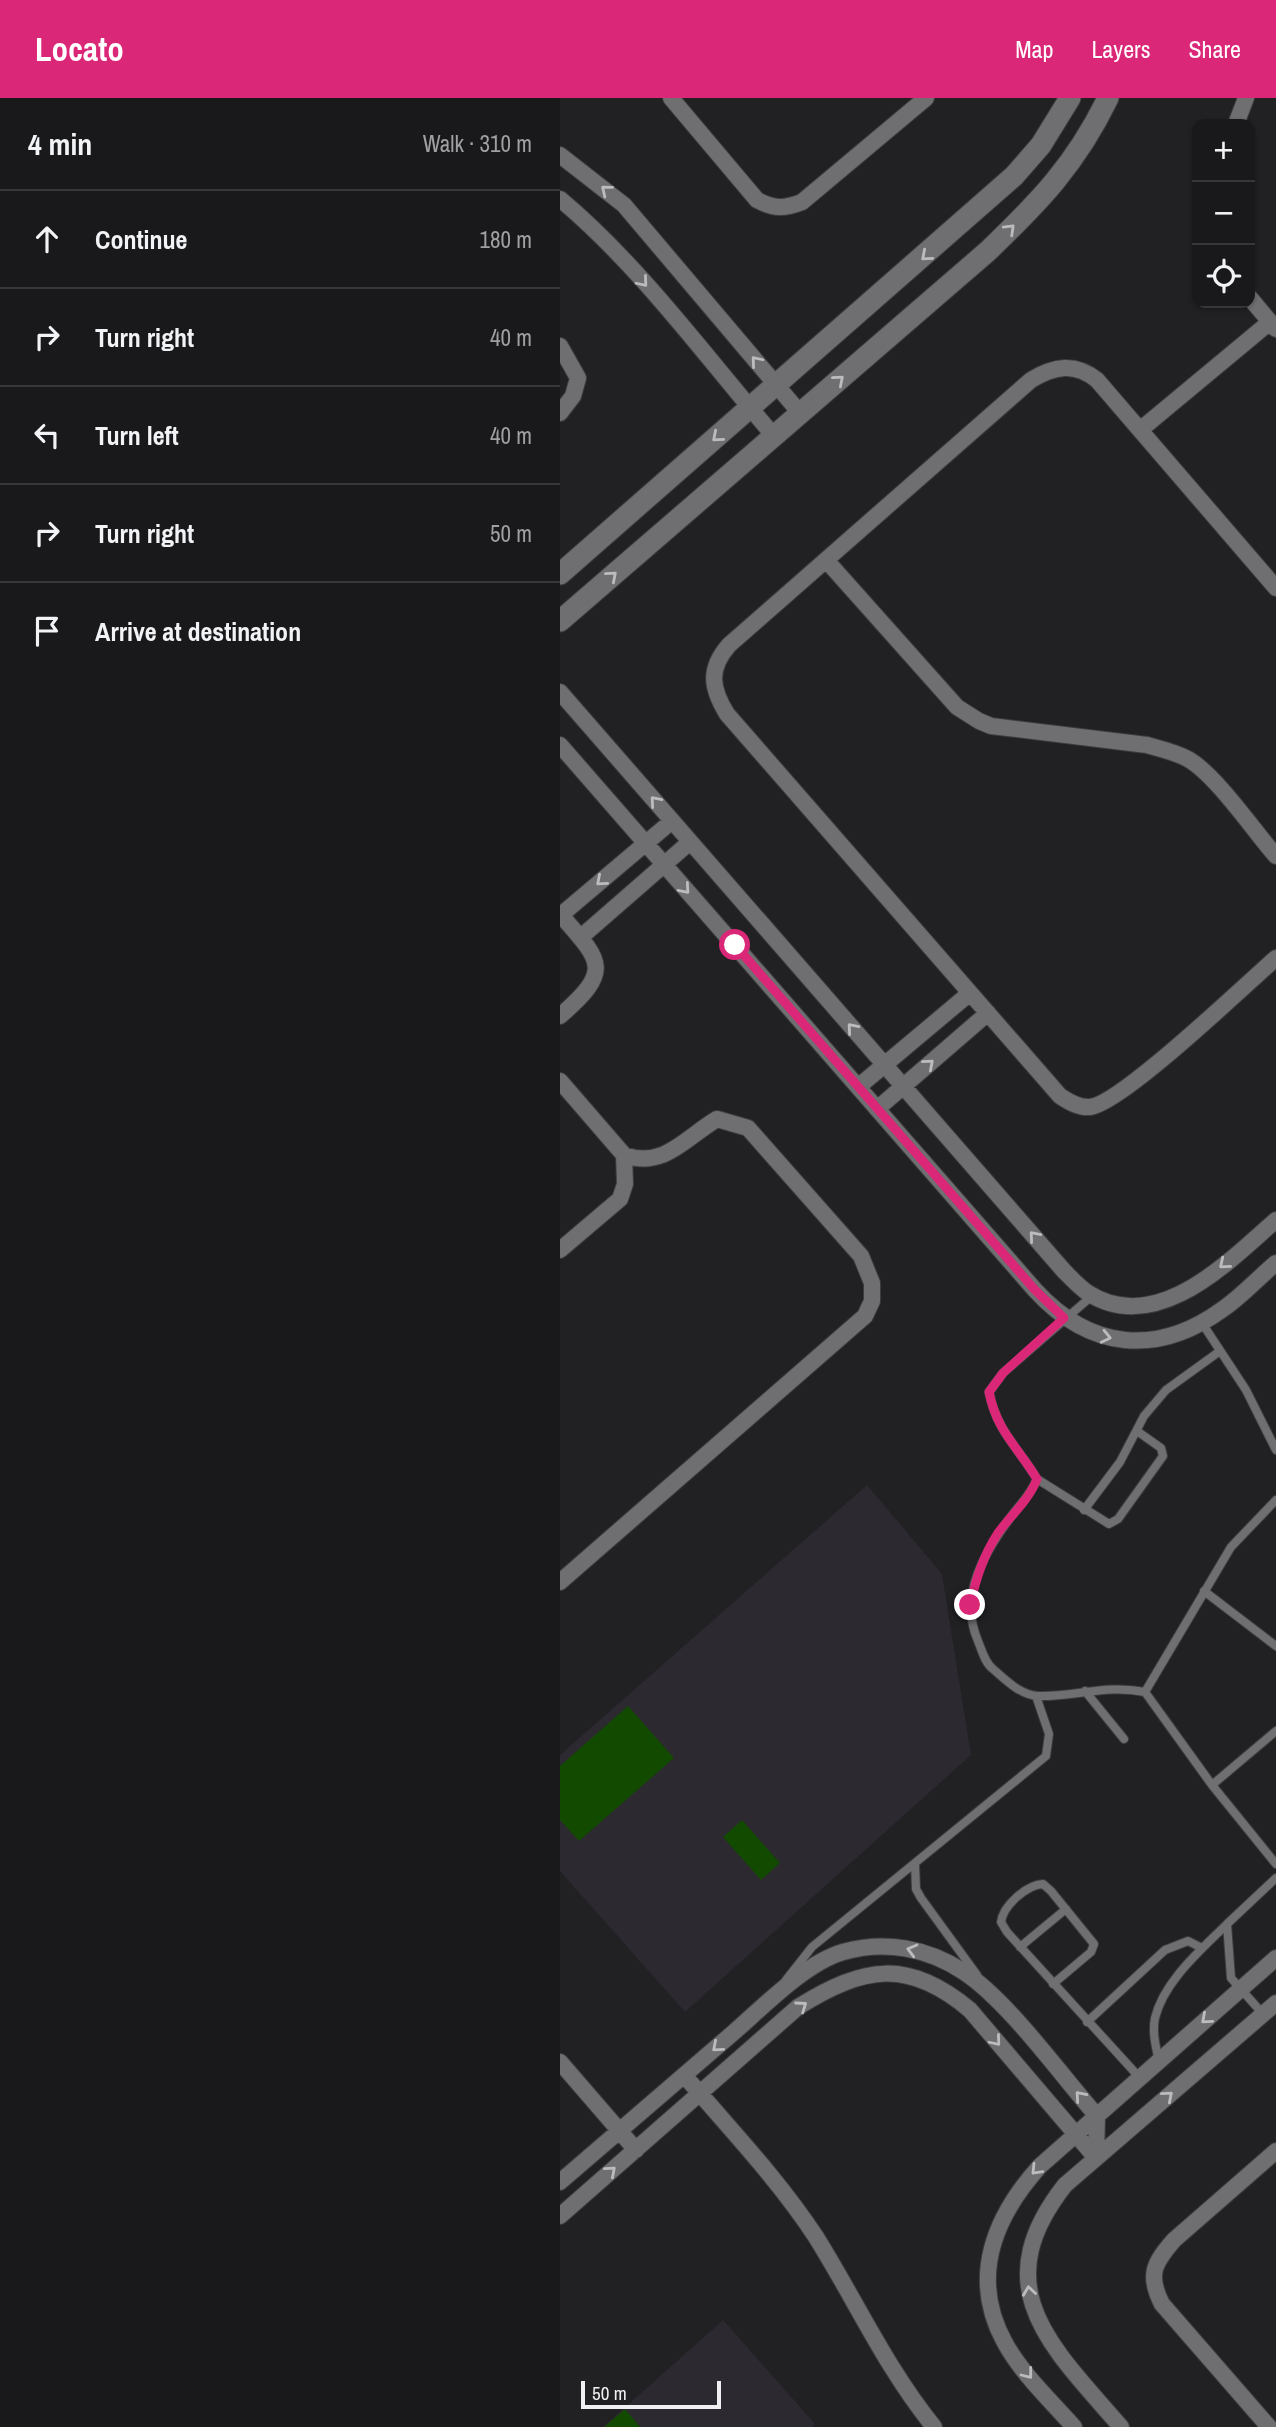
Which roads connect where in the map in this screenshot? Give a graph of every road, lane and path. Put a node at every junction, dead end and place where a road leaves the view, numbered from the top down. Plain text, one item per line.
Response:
1 (671, 98) edge
2 (926, 98) edge
3 (1070, 98) edge
4 (1108, 98) edge
5 (1246, 98) edge
6 (1238, 119) edge
7 (560, 155) edge
8 (560, 200) edge
9 (1255, 305) edge
10 (1273, 325) edge
11 (560, 346) edge
12 (777, 386) junction
13 (750, 409) junction
14 (560, 413) edge
15 (800, 413) junction
16 (1140, 430) junction
17 (774, 436) junction
18 (826, 560) junction
19 (560, 574) edge
20 (1276, 588) edge
21 (560, 621) edge
22 (560, 692) edge
23 (560, 745) edge
24 (672, 821) junction
25 (690, 842) junction
26 (646, 843) junction
27 (1276, 856) edge
28 (664, 864) junction
29 (561, 914) edge
30 (580, 937) junction
31 (1276, 958) edge
32 (970, 993) junction
33 (988, 1013) junction
34 (560, 1016) edge
35 (884, 1065) junction
36 (560, 1081) edge
37 (903, 1086) junction
38 (858, 1087) junction
39 (877, 1109) junction
40 (624, 1155) junction
41 (1276, 1220) edge
42 (560, 1250) edge
43 (1276, 1263) edge
44 (1093, 1295) junction
45 (1064, 1318) junction
46 (1202, 1323) junction
47 (1220, 1352) junction
48 (1137, 1431) junction
49 (1276, 1450) edge
50 (1037, 1479) junction
51 (1276, 1500) edge
52 (1084, 1510) junction
53 (560, 1582) edge
54 (1204, 1591) junction
55 (1276, 1646) edge
56 (1086, 1691) junction
57 (1144, 1692) junction
58 (1037, 1696) junction
59 (1276, 1731) edge
60 (1124, 1738) dead end
61 (1212, 1785) junction
62 (915, 1864) junction
63 (1276, 1864) edge
64 (1276, 1878) edge
65 (1066, 1909) junction
66 (1227, 1924) junction
67 (1020, 1947) junction
68 (1202, 1948) junction
69 (1276, 1958) edge
70 (1053, 1984) junction
71 (1240, 1990) junction
72 (989, 1992) junction
73 (775, 1997) junction
74 (1276, 2003) edge
75 (1263, 2014) junction
76 (1087, 2022) junction
77 (560, 2062) edge
78 (1159, 2062) junction
79 (684, 2075) junction
80 (1140, 2078) junction
81 (700, 2094) junction
82 (1097, 2116) junction
83 (619, 2131) junction
84 (1075, 2135) junction
85 (636, 2150) junction
86 (1276, 2151) edge
87 (1096, 2158) junction
88 (560, 2182) edge
89 (560, 2216) edge
90 (934, 2427) edge
91 (1074, 2427) edge
92 (1121, 2427) edge
93 (1269, 2427) edge

1 - 2 street
3 -> 12 street
15 -> 4 street
5 - 6 street
12 -> 7 street
8 -> 13 street
9 - 10 street
10 - 16 street
11 - 14 street
12 - 13 street
12 - 15 street
13 - 17 street
13 -> 19 street
15 - 17 street
16 - 18 street
16 - 20 street
21 -> 17 street
18 - 27 street
18 - 32 street
24 -> 22 street
23 - 26 street
24 - 25 street
24 - 26 street
25 - 28 street
35 -> 25 street
26 - 28 street
26 -> 29 street
28 - 30 street
28 -> 38 street
29 - 30 street
30 - 34 street
31 - 33 street
32 - 33 street
32 - 35 street
37 -> 33 street
35 - 37 street
35 - 38 street
36 - 40 street
37 - 39 street
44 -> 37 street
38 - 39 street
39 - 45 street
40 - 42 street
40 - 53 street
41 -> 44 street
43 - 46 street
44 - 45 lane
45 -> 46 street
45 - 50 lane
46 - 47 lane
47 - 48 lane
47 - 49 lane
48 - 52 lane
48 - 52 lane
50 - 52 lane
50 - 58 lane
51 - 54 lane
54 - 55 lane
54 - 57 lane
56 - 57 lane
56 - 58 lane
56 - 60 lane
57 - 61 lane
58 - 62 lane
59 - 61 lane
61 - 63 lane
62 - 72 lane
62 - 73 lane
64 - 66 lane
65 - 67 lane
65 - 67 lane
65 - 70 lane
66 - 68 lane
66 - 71 lane
67 - 70 lane
68 - 76 lane
68 - 78 lane
69 - 71 street
70 - 76 lane
71 - 75 lane
71 -> 78 street
72 -> 73 street
82 -> 72 street
73 -> 79 street
74 - 75 street
87 -> 75 street
76 - 80 lane
77 - 83 street
78 - 80 street
79 - 81 street
79 - 83 street
80 - 82 street
81 -> 84 street
81 - 85 street
81 - 90 street
82 - 84 street
82 - 87 street
83 - 85 street
83 - 88 street
84 - 87 street
84 -> 91 street
89 -> 85 street
86 - 93 street
92 -> 87 street

